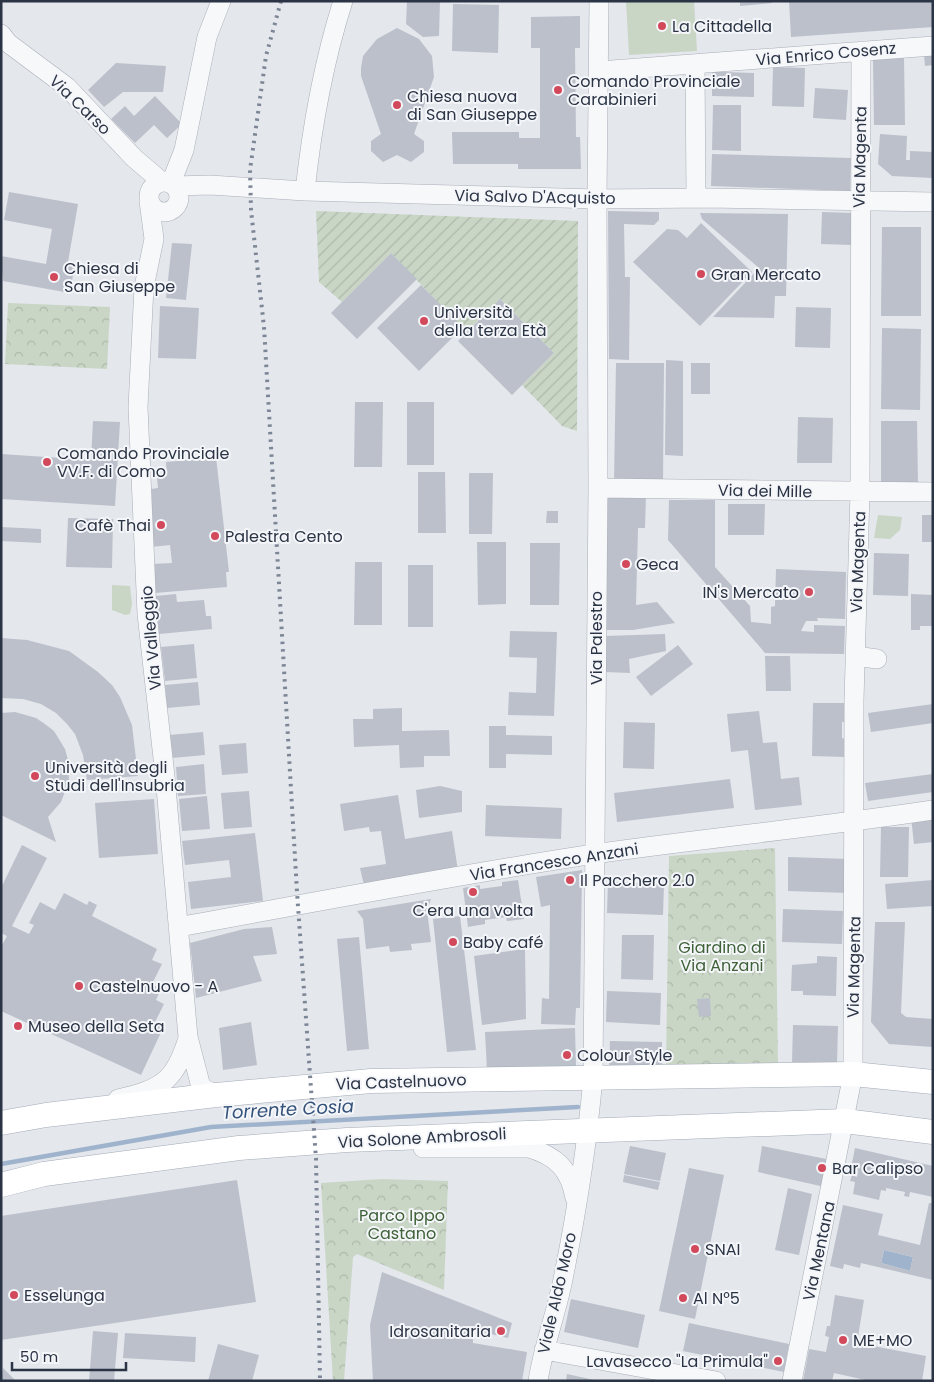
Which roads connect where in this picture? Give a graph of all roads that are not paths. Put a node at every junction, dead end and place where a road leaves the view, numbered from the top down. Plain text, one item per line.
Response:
1 (221, 1) edge
2 (343, 1) edge
3 (599, 1) edge
4 (1, 34) edge
5 (933, 46) edge
6 (861, 51) junction
7 (695, 65) junction
8 (599, 70) junction
9 (305, 191) junction
10 (166, 192) junction
11 (696, 198) junction
12 (597, 199) junction
13 (860, 202) junction
14 (933, 202) edge
15 (598, 488) junction
16 (860, 492) junction
17 (933, 492) edge
18 (856, 656) junction
19 (877, 659) dead end
20 (933, 810) edge
21 (856, 822) junction
22 (596, 854) junction
23 (178, 927) junction
24 (188, 1037) junction
25 (853, 1074) junction
26 (933, 1082) edge
27 (592, 1083) junction
28 (216, 1095) junction
29 (46, 1116) junction
30 (845, 1122) junction
31 (1, 1123) edge
32 (588, 1124) junction
33 (933, 1132) edge
34 (392, 1138) junction
35 (1, 1185) edge
36 (576, 1206) junction
37 (544, 1350) junction
38 (538, 1381) edge
39 (716, 1381) edge
40 (792, 1381) edge

1 - 10 street
2 - 9 street
3 - 8 street, Via Palestro
4 - 10 street, Via Carso
5 - 6 street, Via Enrico Cosenz
6 - 7 street, Via Enrico Cosenz
6 - 13 street, Via Magenta
7 - 8 street, Via Enrico Cosenz
7 - 11 street
8 - 12 street, Via Palestro
9 - 10 street, Via Salvo D'Acquisto
9 - 12 street, Via Salvo D'Acquisto
10 - 23 street, Via Valleggio
11 - 12 street, Via Salvo D'Acquisto
11 - 13 street, Via Salvo D'Acquisto
12 - 15 street, Via Palestro
13 - 14 street, Via Salvo D'Acquisto
13 - 16 street, Via Magenta
15 - 16 street, Via dei Mille
15 - 22 street, Via Palestro
16 - 17 street, Via dei Mille
16 - 18 street, Via Magenta
18 - 19 street
18 - 21 street, Via Magenta
20 - 21 street, Via Francesco Anzani
21 - 22 street, Via Francesco Anzani
21 - 25 street, Via Magenta
22 - 23 street, Via Francesco Anzani
22 - 27 street, Via Palestro
23 - 24 street, Via Valleggio
24 - 28 street, Via Valleggio
24 - 29 street, Via Valleggio
25 - 26 main road
25 - 27 main road
25 - 30 street
27 - 28 main road, Via Castelnuovo
27 - 32 street, Via Palestro
28 - 29 main road, Via Castelnuovo
29 - 31 main road, Via Castelnuovo
30 - 32 main road, Via Solone Ambrosoli
30 - 33 main road, Via Solone Ambrosoli
30 - 40 street, Via Mentana
32 - 34 main road, Via Solone Ambrosoli
32 - 36 street, Viale Aldo Moro
34 - 35 main road, Via Solone Ambrosoli
34 - 36 street, Viale Aldo Moro
36 - 37 street, Viale Aldo Moro
37 - 38 street, Viale Aldo Moro
37 - 39 street

